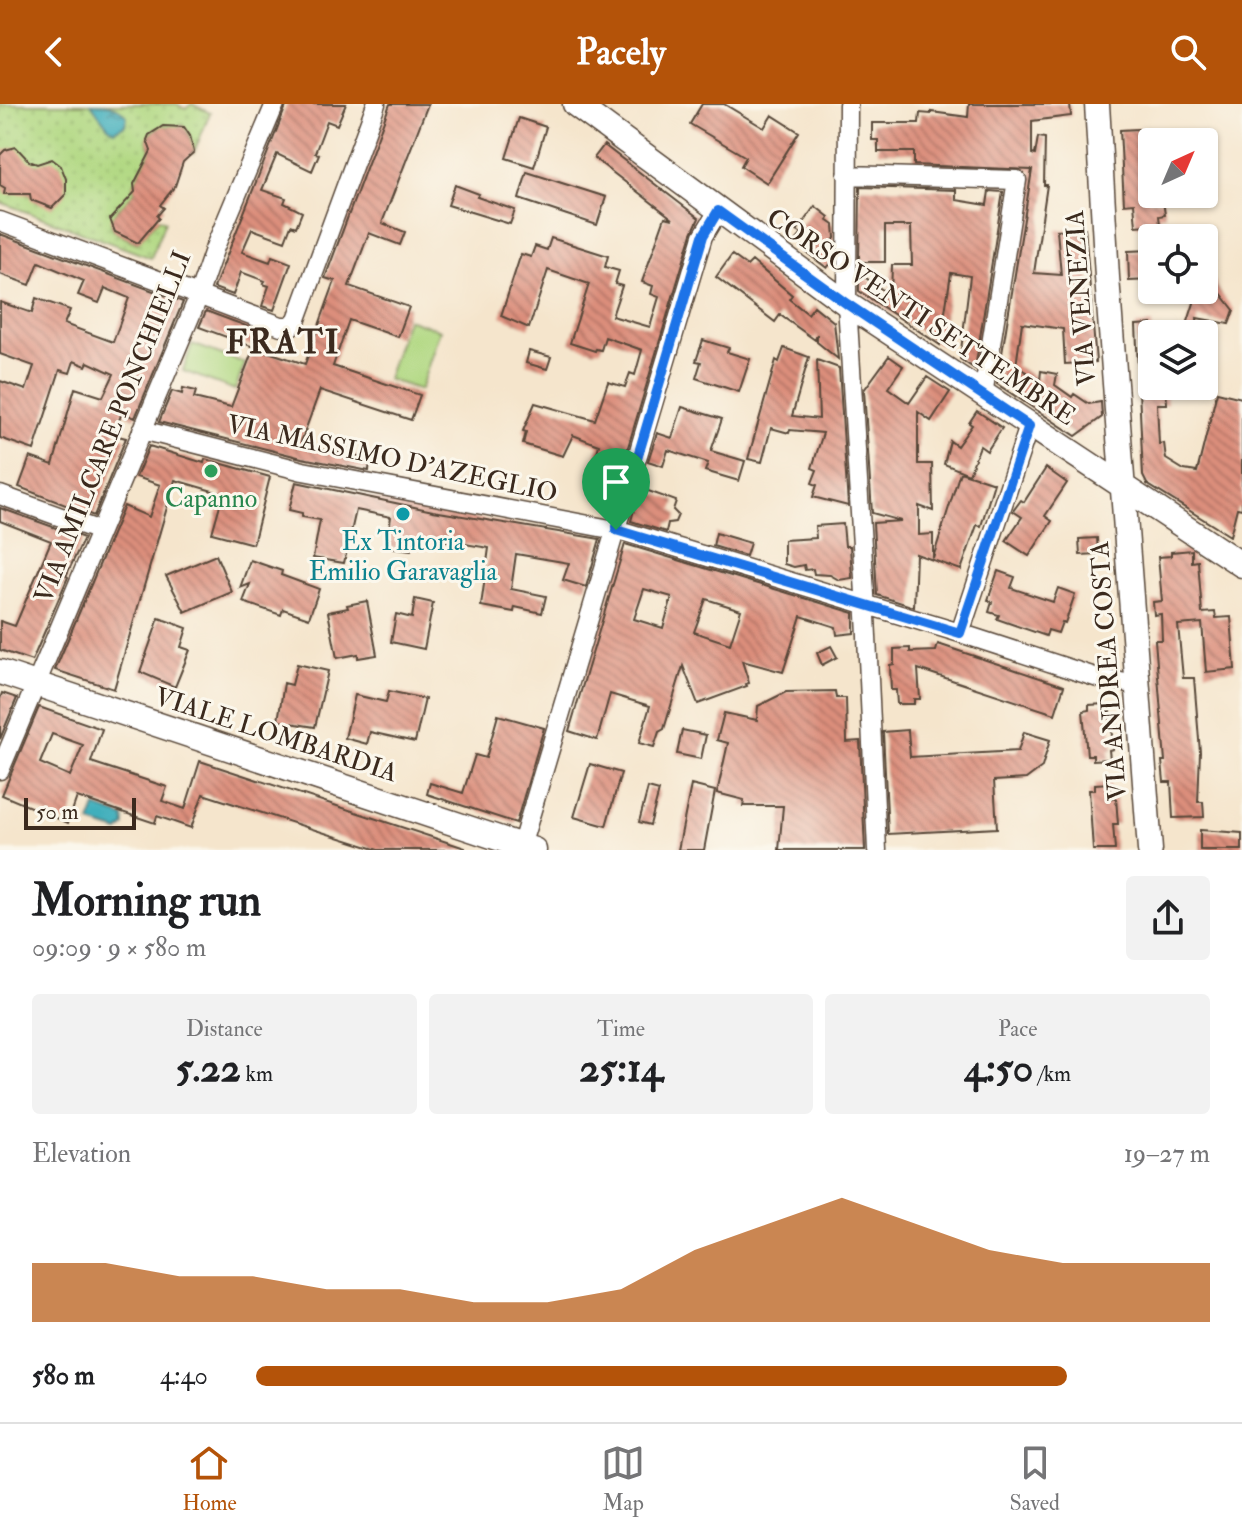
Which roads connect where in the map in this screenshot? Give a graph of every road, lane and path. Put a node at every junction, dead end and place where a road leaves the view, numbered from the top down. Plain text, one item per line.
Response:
1 (275, 104) edge
2 (376, 104) edge
3 (576, 104) edge
4 (848, 104) edge
5 (1097, 104) edge
6 (847, 175) junction
7 (718, 211) junction
8 (0, 221) edge
9 (197, 295) junction
10 (847, 304) junction
11 (983, 395) junction
12 (1029, 426) junction
13 (142, 430) junction
14 (1124, 487) junction
15 (0, 495) edge
16 (616, 530) junction
17 (100, 531) junction
18 (1242, 565) edge
19 (866, 605) junction
20 (960, 633) junction
21 (0, 672) edge
22 (36, 684) junction
23 (1138, 685) junction
24 (0, 770) edge
25 (525, 849) edge
26 (877, 850) edge
27 (1150, 850) edge

1 - 9 street, VIA AMILCARE PONCHIELLI
2 - 9 street
3 - 7 street, CORSO VENTI SETTEMBRE
4 - 6 street
5 - 14 street, VIA VENEZIA
6 - 10 street
6 - 11 street
7 - 10 street, CORSO VENTI SETTEMBRE
7 - 16 street
8 - 9 street
9 - 13 street, VIA AMILCARE PONCHIELLI
10 - 11 street, CORSO VENTI SETTEMBRE
10 - 19 street
11 - 12 street, CORSO VENTI SETTEMBRE
12 - 14 street, CORSO VENTI SETTEMBRE
12 - 20 street
13 - 16 street, VIA MASSIMO D'AZEGLIO
13 - 17 street, VIA AMILCARE PONCHIELLI
14 - 18 street, CORSO VENTI SETTEMBRE
14 - 23 street, VIA ANDREA COSTA
15 - 17 street
16 - 19 street, VIA MASSIMO D'AZEGLIO
16 - 25 street
17 - 22 street, VIA AMILCARE PONCHIELLI
19 - 20 street, VIA MASSIMO D'AZEGLIO
19 - 26 street
20 - 23 street, VIA MASSIMO D'AZEGLIO
21 - 22 street, VIALE LOMBARDIA
22 - 24 street, VIA AMILCARE PONCHIELLI
22 - 25 street, VIALE LOMBARDIA
23 - 27 street, VIA ANDREA COSTA

